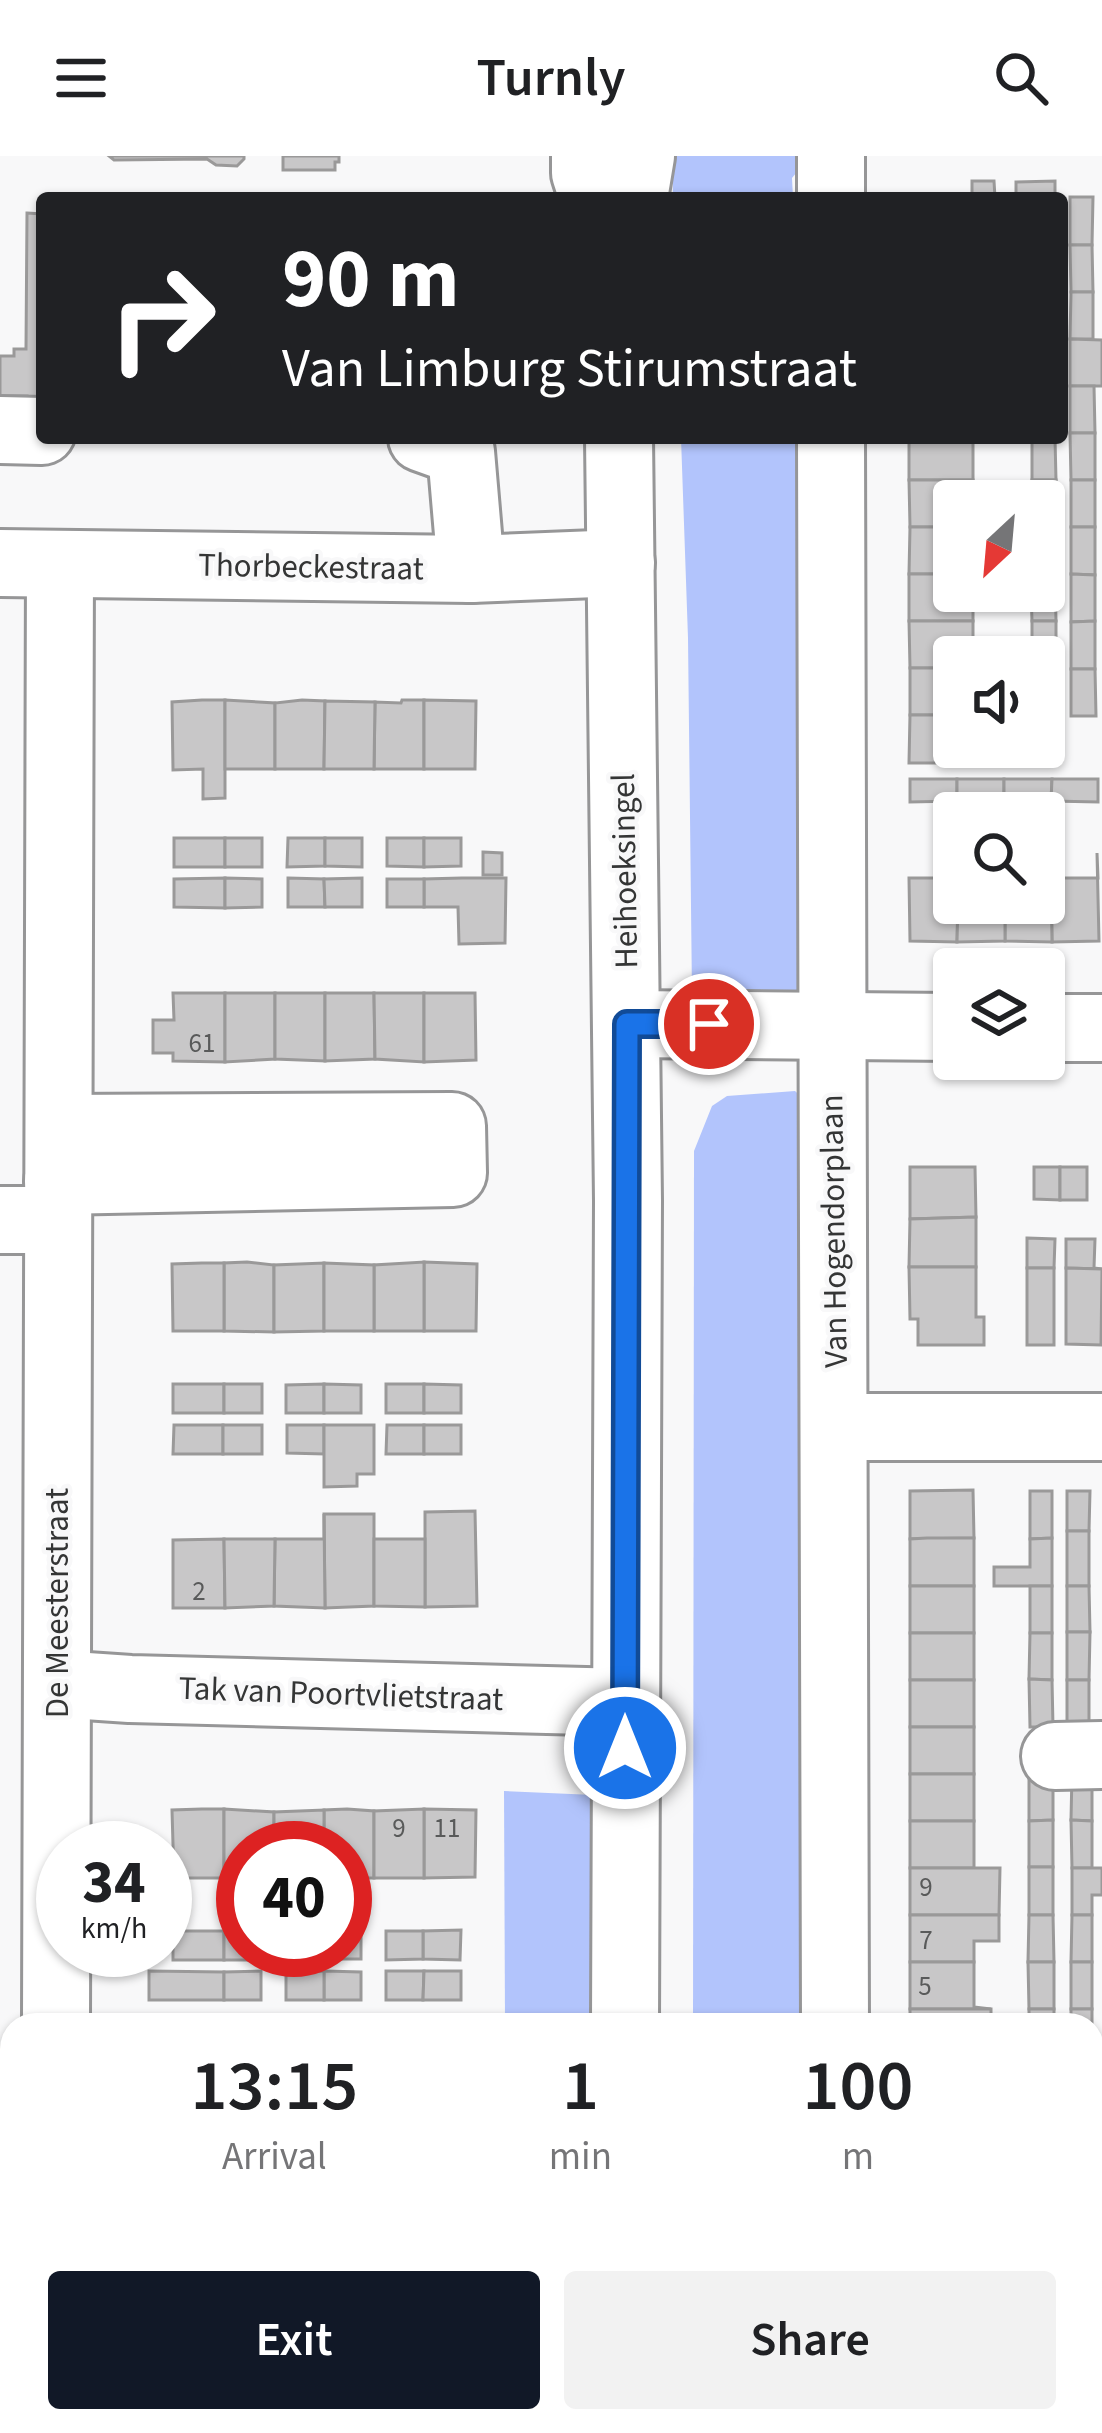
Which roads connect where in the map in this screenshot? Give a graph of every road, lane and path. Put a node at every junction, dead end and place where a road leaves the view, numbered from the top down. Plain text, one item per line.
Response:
1 (585, 156) edge
2 (640, 156) edge
3 (831, 156) edge
4 (591, 192) edge
5 (635, 192) edge
6 (831, 192) edge
7 (0, 430) edge
8 (36, 431) edge
9 (439, 444) edge
10 (619, 444) edge
11 (832, 444) edge
12 (30, 563) edge
13 (621, 563) junction
14 (471, 569) junction
15 (627, 1024) junction
16 (832, 1025) junction
17 (933, 1027) edge
18 (1065, 1028) edge
19 (1102, 1028) edge
20 (44, 1187) edge
21 (836, 1427) junction
22 (1102, 1427) edge
23 (57, 1684) junction
24 (625, 1702) junction
25 (56, 2013) edge
26 (625, 2013) edge
27 (835, 2013) edge

1 - 4 street
2 - 5 street
3 - 6 street
7 - 8 street
9 - 14 street
10 - 13 street, Heihoeksingel
11 - 16 street, Van Hogendorplaan
12 - 14 street, Thorbeckestraat
12 - 20 street, De Meesterstraat
13 - 14 street, Thorbeckestraat
13 - 15 street, Heihoeksingel
15 - 16 street
15 - 24 street, Heihoeksingel
16 - 17 street
16 - 21 street, Van Hogendorplaan
18 - 19 street
20 - 20 street
20 - 23 street, De Meesterstraat
21 - 22 street
21 - 27 street, Van Hogendorplaan
23 - 24 street, Tak van Poortvlietstraat
23 - 25 street, De Meesterstraat
24 - 26 street, Heihoeksingel

